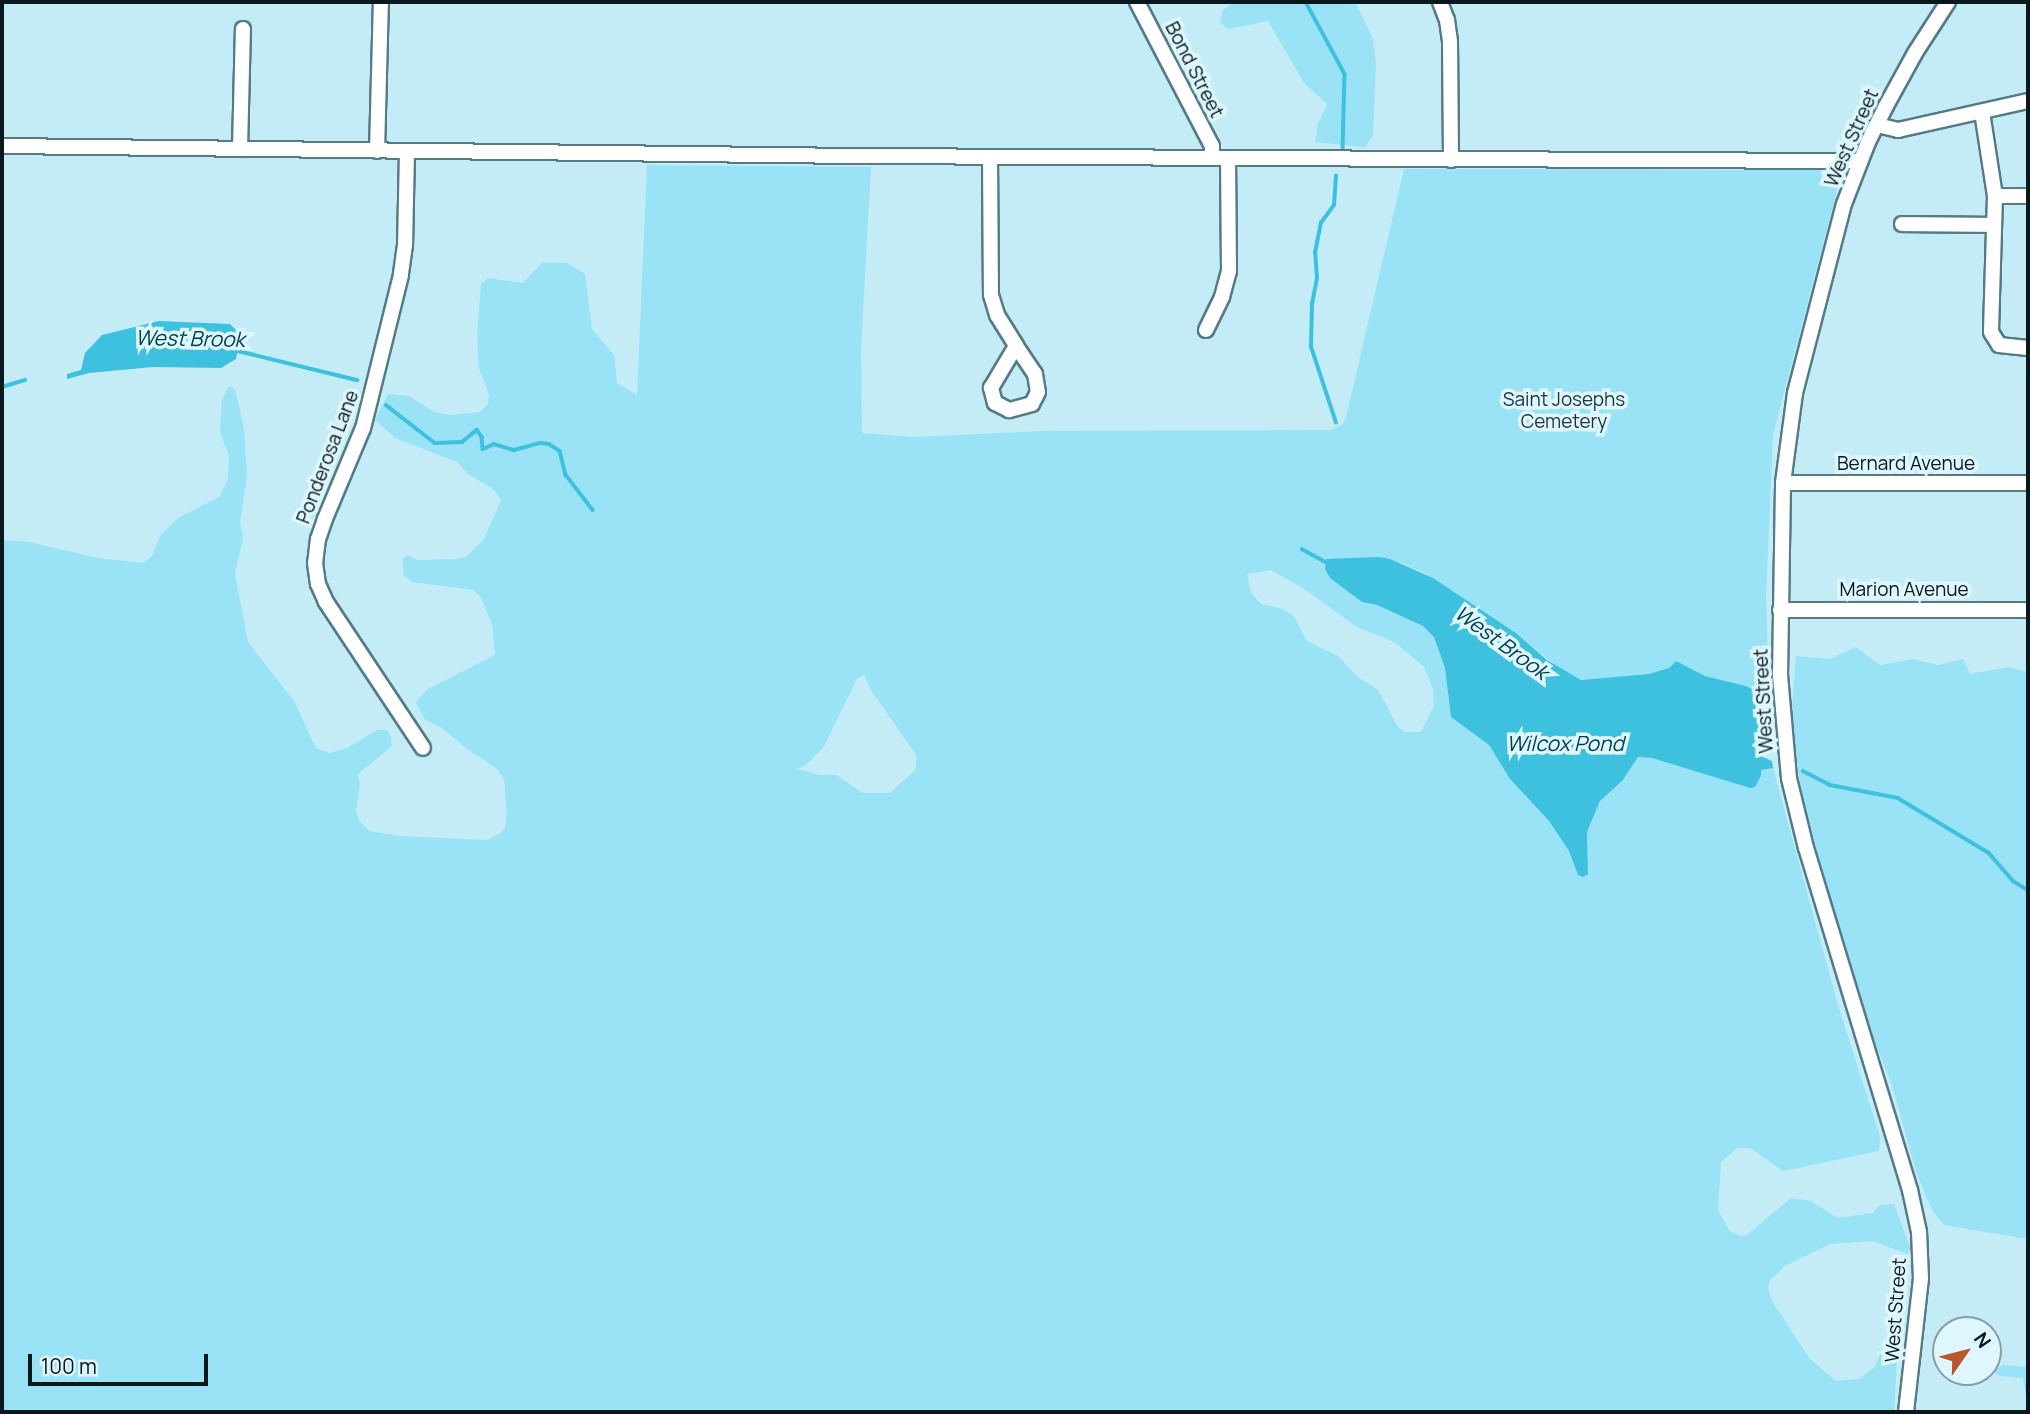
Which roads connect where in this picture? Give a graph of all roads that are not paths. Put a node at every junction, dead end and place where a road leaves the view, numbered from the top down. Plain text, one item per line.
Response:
1 (381, 2) edge
2 (1137, 2) edge
3 (1440, 2) edge
4 (1948, 2) edge
5 (243, 29) dead end
6 (2028, 101) edge
7 (1982, 112) junction
8 (1877, 125) junction
9 (2, 146) edge
10 (240, 149) junction
11 (377, 151) junction
12 (407, 151) junction
13 (990, 157) junction
14 (1212, 158) junction
15 (1228, 158) junction
16 (1451, 160) junction
17 (1860, 161) junction
18 (1995, 196) junction
19 (2028, 197) edge
20 (1902, 224) dead end
21 (1994, 225) junction
22 (1206, 330) dead end
23 (1016, 346) dead end
24 (2028, 348) edge
25 (1783, 483) junction
26 (2028, 483) edge
27 (1780, 610) junction
28 (2028, 610) edge
29 (423, 748) dead end
30 (1906, 1412) edge

1 - 11 street
2 - 14 street, Bond Street
3 - 16 street
4 - 8 street, West Street
5 - 10 street
6 - 7 street
7 - 8 street
7 - 18 street
8 - 17 street, West Street
9 - 10 street
10 - 11 street
11 - 12 street
12 - 13 street
12 - 29 street, Ponderosa Lane
13 - 14 street
13 - 23 street
14 - 15 street
15 - 16 street
15 - 22 street
16 - 17 street
17 - 25 street, West Street
18 - 19 street
18 - 21 street
20 - 21 street
21 - 24 street
25 - 26 street, Bernard Avenue
25 - 27 street, West Street
27 - 28 street, Marion Avenue
27 - 30 street, West Street

